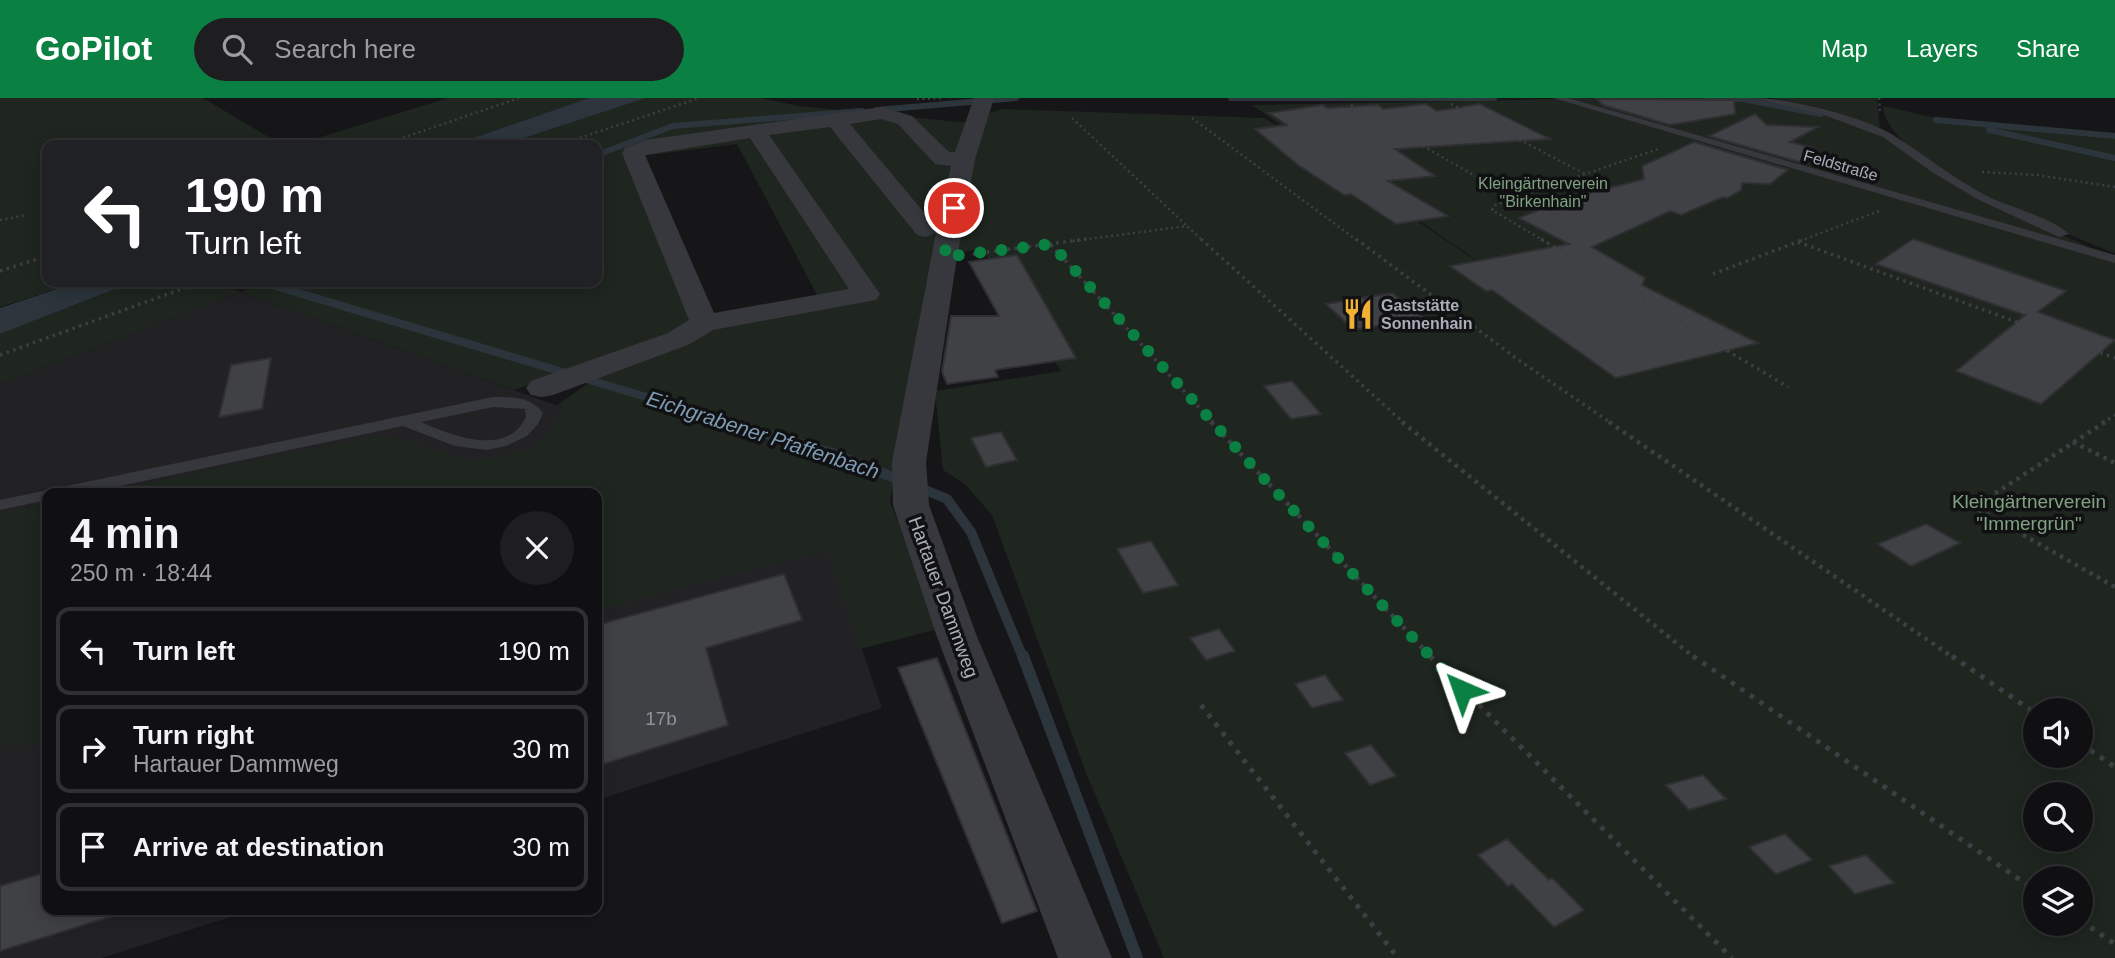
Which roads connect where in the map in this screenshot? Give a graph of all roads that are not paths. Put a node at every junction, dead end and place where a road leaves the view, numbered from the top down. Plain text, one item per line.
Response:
1 (1558, 98) edge
2 (1760, 98) edge
3 (983, 101) edge
4 (834, 118) junction
5 (754, 129) junction
6 (964, 159) junction
7 (926, 230) dead end
8 (2115, 257) edge
9 (704, 323) junction
10 (601, 368) joint
11 (542, 388) dead end
12 (408, 422) junction
13 (84, 488) edge
14 (42, 496) edge
15 (0, 505) edge
16 (1085, 958) edge

1 - 8 lane, Feldstraße
2 - 8 lane
3 - 6 street, Hartauer Dammweg
4 - 5 street
4 - 6 street
4 - 7 street
5 - 9 street
5 - 9 street
6 - 16 street, Hartauer Dammweg
9 - 10 street
10 - 11 street
12 - 12 lane
12 - 13 lane
14 - 15 lane

